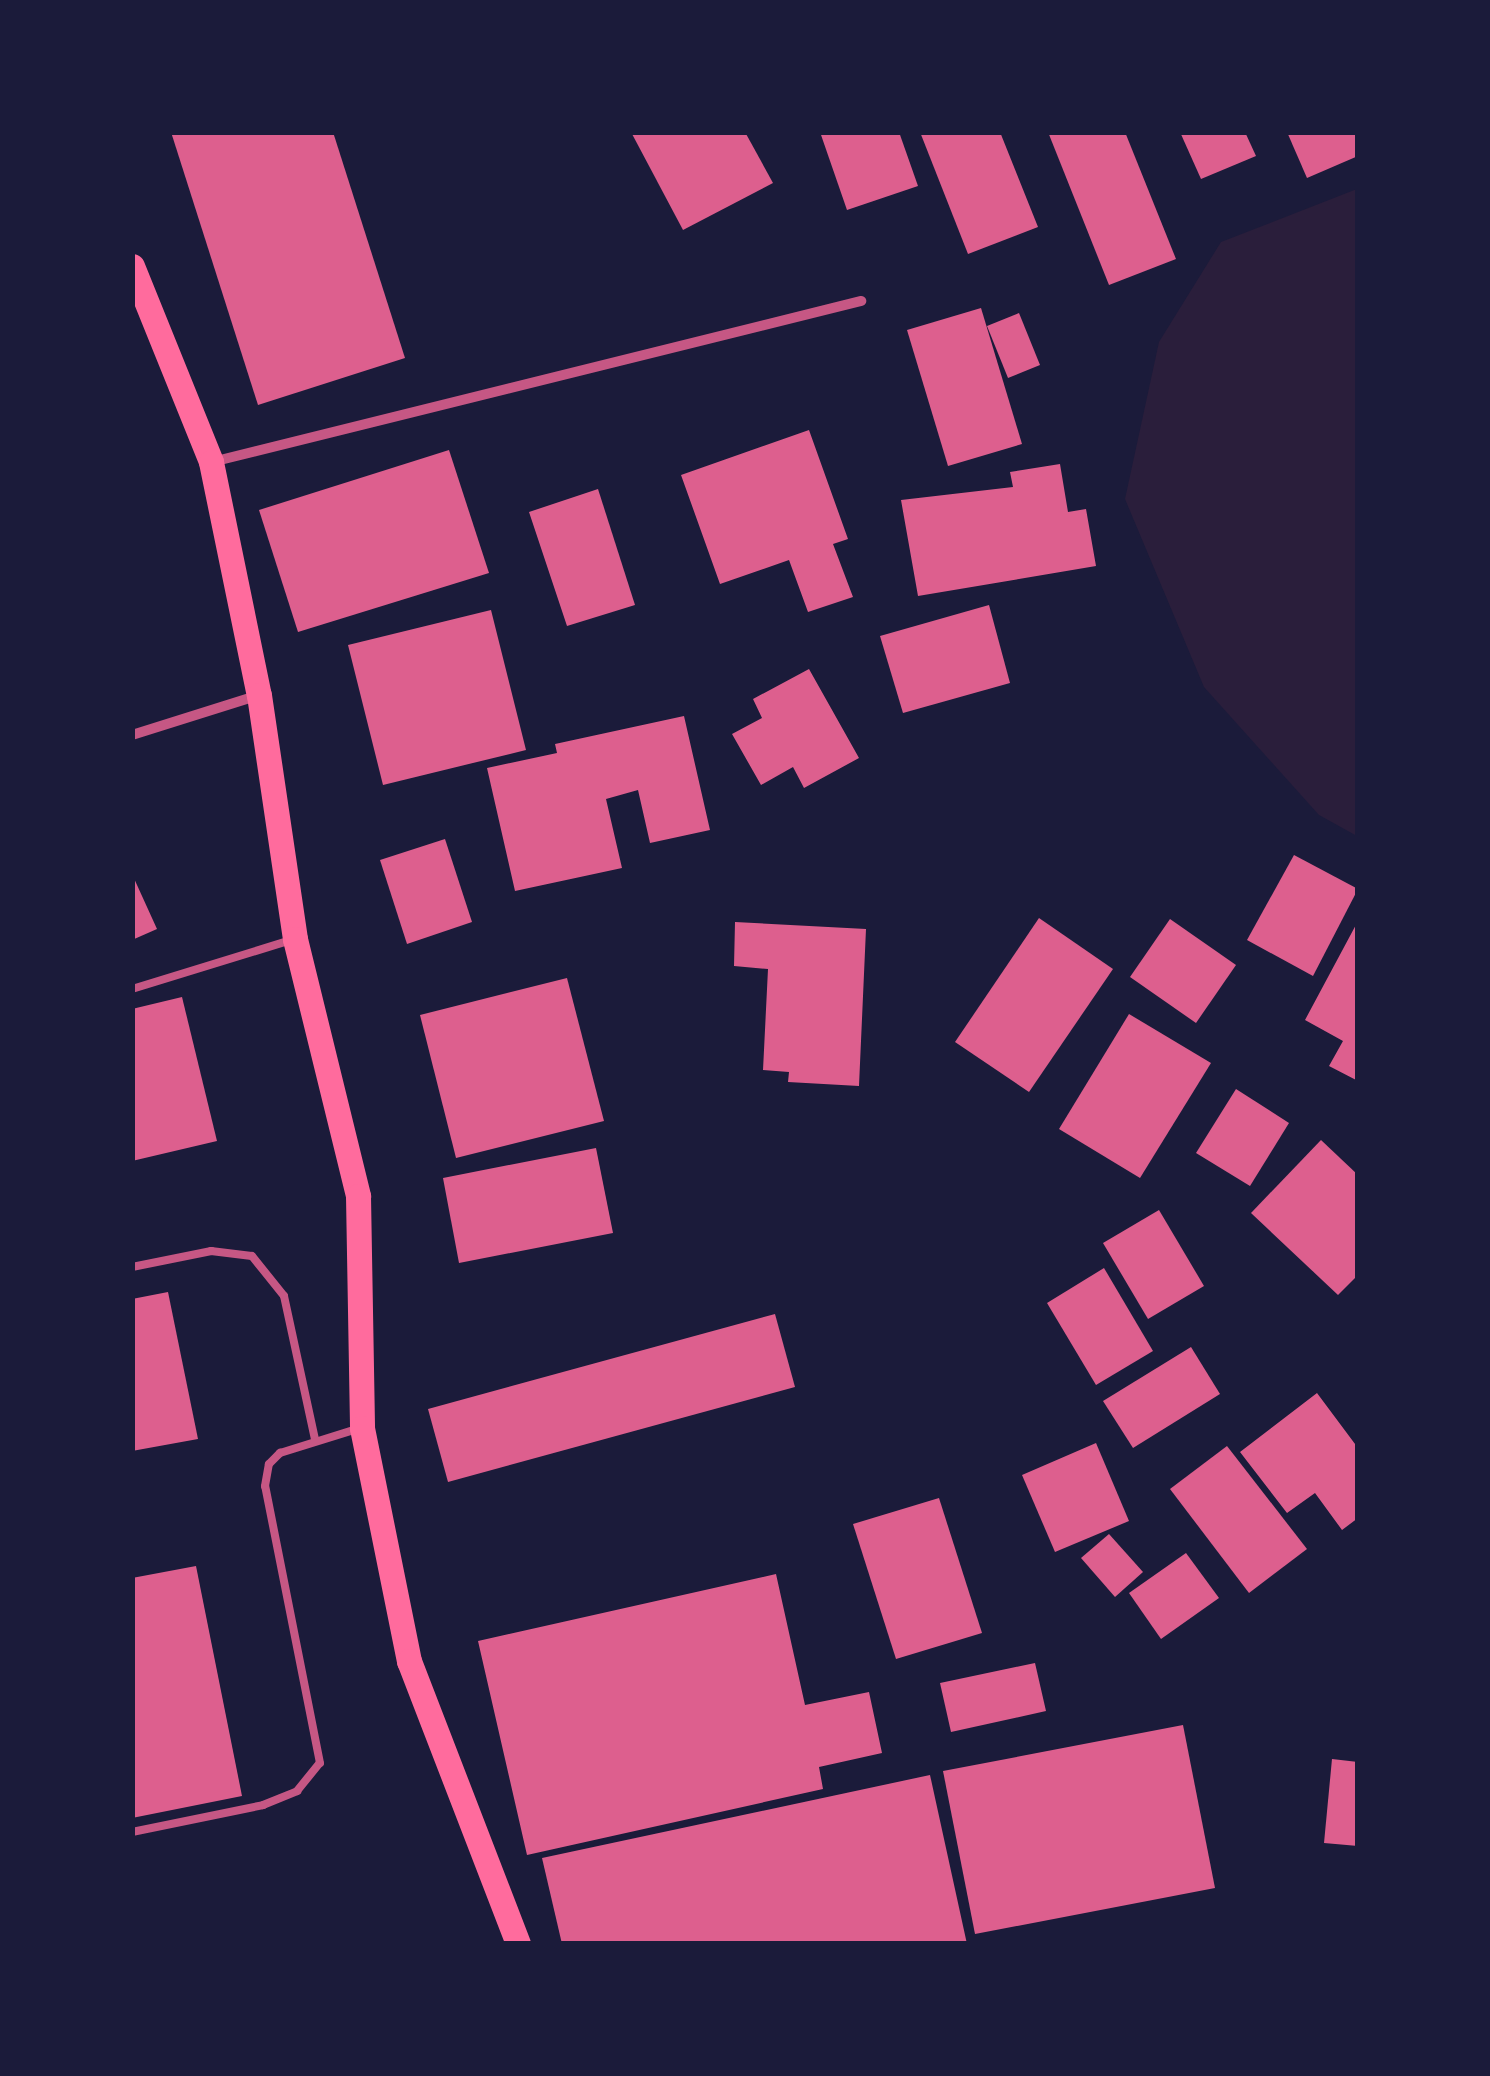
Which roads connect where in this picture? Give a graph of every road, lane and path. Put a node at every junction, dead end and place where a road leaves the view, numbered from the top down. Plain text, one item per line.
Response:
1 (132, 266) edge
2 (861, 301) dead end
3 (212, 462) junction
4 (258, 695) junction
5 (132, 735) edge
6 (296, 939) junction
7 (132, 990) edge
8 (132, 1268) edge
9 (362, 1428) junction
10 (315, 1439) junction
11 (132, 1832) edge
12 (518, 1944) edge

1 - 3 main road
2 - 3 street
3 - 4 main road
4 - 5 street
4 - 6 main road
6 - 7 lane
6 - 9 main road
8 - 10 lane
9 - 10 lane
9 - 12 main road
10 - 11 lane

